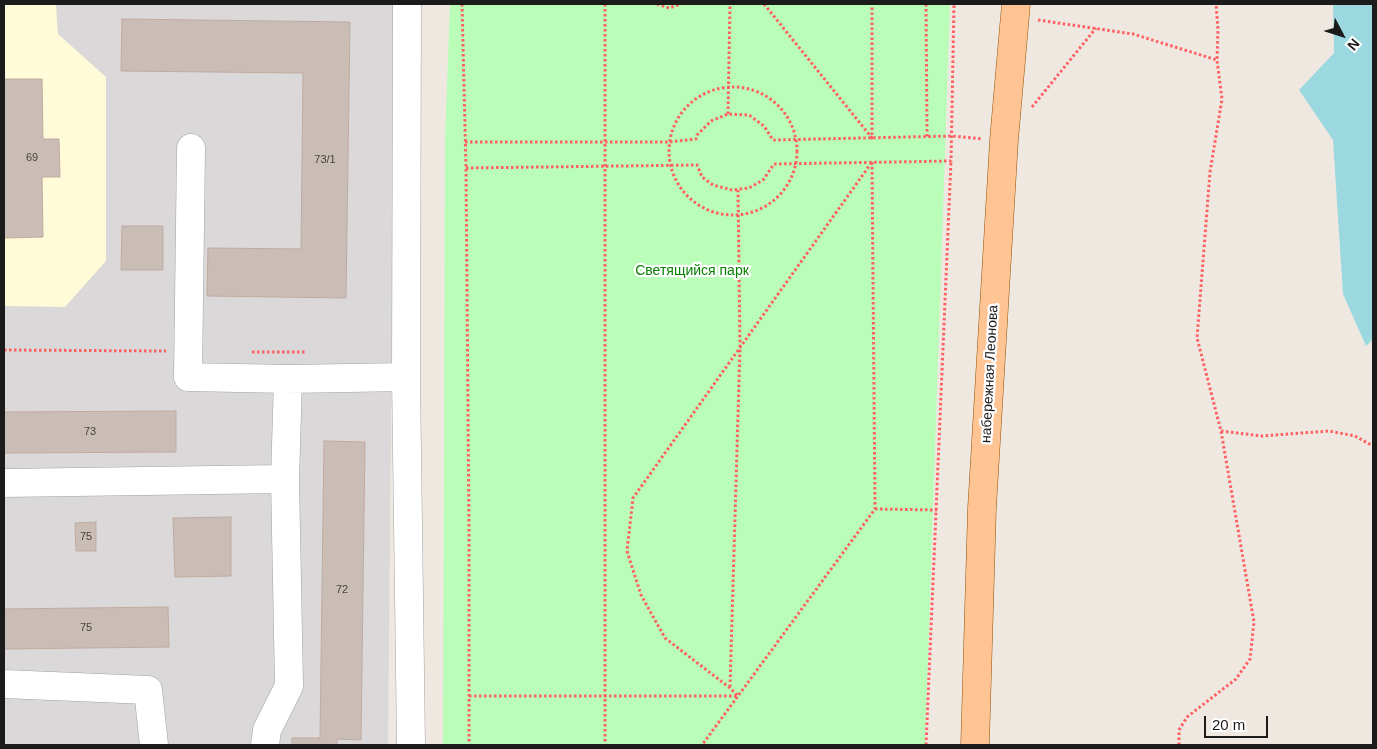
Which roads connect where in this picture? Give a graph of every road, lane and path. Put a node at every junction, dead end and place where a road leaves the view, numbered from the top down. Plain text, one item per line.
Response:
1 (407, 4) edge
2 (462, 4) edge
3 (605, 4) edge
4 (657, 4) edge
5 (681, 4) edge
6 (730, 4) edge
7 (764, 4) edge
8 (872, 4) edge
9 (926, 4) edge
10 (954, 4) edge
11 (1216, 4) edge
12 (1015, 10) edge
13 (1217, 60) junction
14 (728, 87) junction
15 (728, 114) junction
16 (952, 136) junction
17 (927, 137) junction
18 (872, 138) junction
19 (797, 140) junction
20 (465, 142) junction
21 (604, 142) junction
22 (669, 142) junction
23 (191, 148) dead end
24 (951, 161) junction
25 (872, 162) junction
26 (797, 163) junction
27 (604, 166) junction
28 (670, 166) junction
29 (466, 168) junction
30 (738, 190) junction
31 (738, 215) junction
32 (740, 348) junction
33 (406, 377) junction
34 (288, 379) junction
35 (1221, 430) junction
36 (1373, 446) edge
37 (285, 479) junction
38 (4, 483) edge
39 (875, 509) junction
40 (937, 510) junction
41 (4, 684) edge
42 (730, 688) junction
43 (604, 695) junction
44 (469, 696) junction
45 (738, 696) junction
46 (154, 745) edge
47 (265, 745) edge
48 (411, 745) edge
49 (469, 745) edge
50 (605, 745) edge
51 (702, 745) edge
52 (926, 745) edge
53 (975, 745) edge
54 (1179, 745) edge

1 - 33 street
2 - 20 path
3 - 21 path
4 - 5 path
6 - 14 path
7 - 18 path
8 - 18 path
9 - 17 path
10 - 16 path
11 - 13 path
12 - 13 path
12 - 53 main road, набережная Леонова
13 - 35 path
14 - 15 path
14 - 19 path
14 - 22 path
15 - 19 path
15 - 22 path
16 - 17 path
16 - 24 path
17 - 18 path
18 - 19 path
19 - 26 path
20 - 21 path
20 - 29 path
21 - 22 path
21 - 27 path
22 - 28 path
23 - 34 street
24 - 25 path
24 - 40 path
25 - 26 path
25 - 32 path
25 - 39 path
26 - 30 path
26 - 31 path
27 - 28 path
27 - 29 path
27 - 43 path
28 - 30 path
28 - 31 path
29 - 44 path
30 - 31 path
31 - 32 path
32 - 42 path
32 - 42 path
33 - 34 street
33 - 48 street
34 - 37 street
35 - 36 path
35 - 54 path
37 - 38 street
37 - 47 street
39 - 40 path
39 - 45 path
40 - 52 path
41 - 46 street
42 - 45 path
43 - 44 path
43 - 45 path
43 - 50 path
44 - 49 path
45 - 51 path

